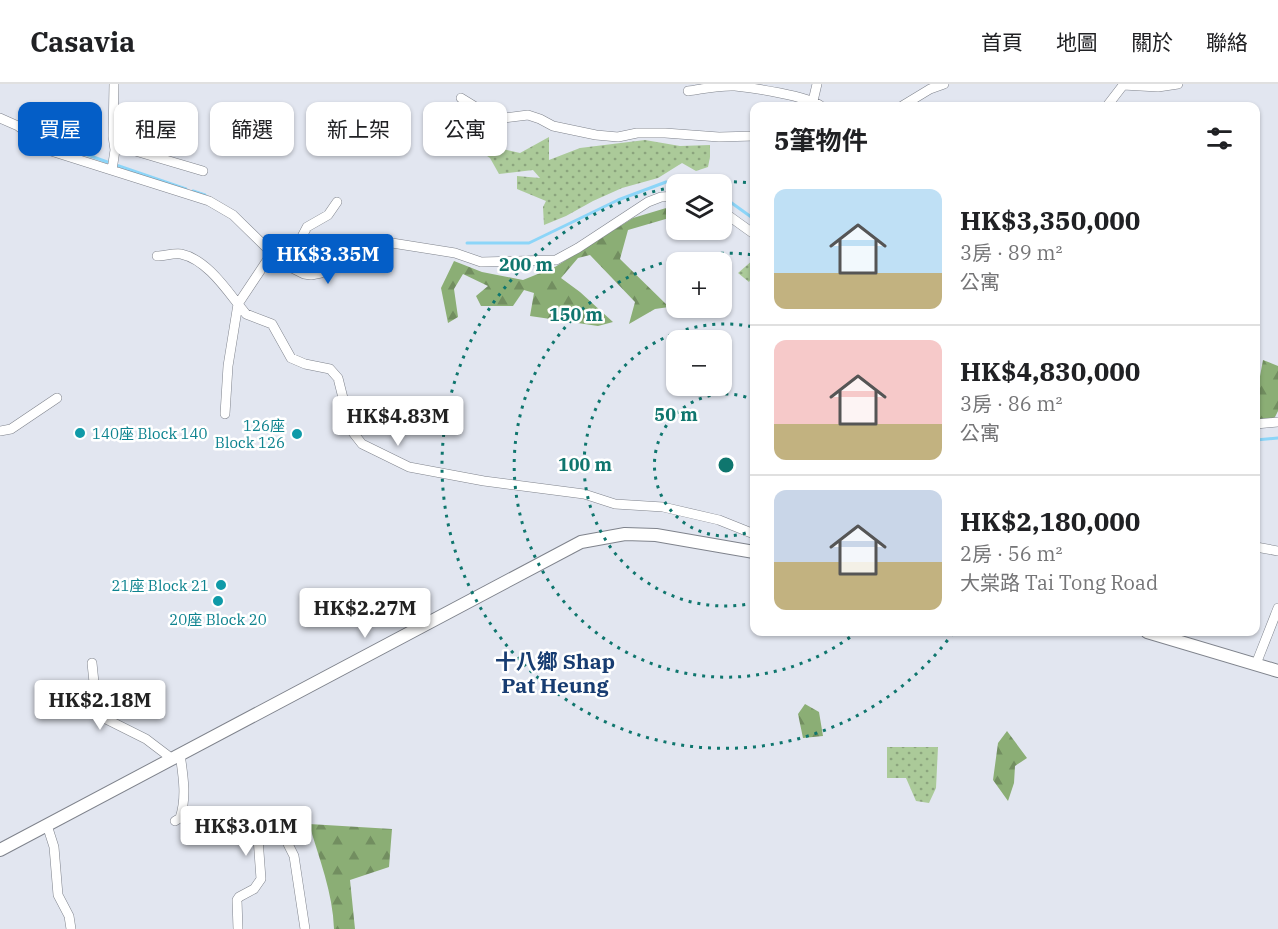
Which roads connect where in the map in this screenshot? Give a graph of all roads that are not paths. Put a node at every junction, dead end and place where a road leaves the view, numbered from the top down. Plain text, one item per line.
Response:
1 (114, 84) edge
2 (817, 84) edge
3 (944, 84) edge
4 (1124, 84) edge
5 (1178, 84) edge
6 (688, 91) dead end
7 (793, 96) junction
8 (461, 98) dead end
9 (791, 102) edge
10 (811, 102) edge
11 (817, 102) edge
12 (909, 102) edge
13 (1110, 102) edge
14 (0, 118) edge
15 (750, 136) edge
16 (114, 142) edge
17 (114, 155) edge
18 (145, 156) edge
19 (112, 168) junction
20 (202, 171) dead end
21 (666, 197) edge
22 (337, 202) dead end
23 (732, 218) edge
24 (750, 231) edge
25 (272, 253) junction
26 (157, 256) dead end
27 (282, 263) junction
28 (238, 304) junction
29 (57, 398) dead end
30 (225, 414) dead end
31 (1278, 422) edge
32 (1260, 424) edge
33 (0, 431) edge
34 (750, 532) edge
35 (1260, 548) edge
36 (750, 551) edge
37 (1278, 551) edge
38 (1278, 608) edge
39 (1161, 636) edge
40 (92, 663) dead end
41 (1256, 664) junction
42 (1278, 670) edge
43 (176, 756) junction
44 (183, 810) junction
45 (175, 821) dead end
46 (47, 825) junction
47 (258, 838) junction
48 (0, 850) edge
49 (71, 929) edge
50 (238, 929) edge
51 (305, 929) edge

1 - 16 street
2 - 11 street
3 - 12 street
4 - 5 street
4 - 13 street
6 - 7 street
7 - 9 street
7 - 10 street
8 - 15 street
14 - 19 street
17 - 19 street
18 - 20 street
19 - 25 street
21 - 27 street
22 - 27 street
23 - 24 street
25 - 27 street
25 - 28 street
26 - 28 street
28 - 30 street
28 - 34 street
29 - 33 street
31 - 32 street
35 - 37 street
36 - 43 street
38 - 41 street
39 - 41 street
40 - 43 street
41 - 42 street
43 - 44 street
43 - 46 street
44 - 45 street
44 - 47 street
46 - 48 street
46 - 49 street
47 - 50 street
47 - 51 street

